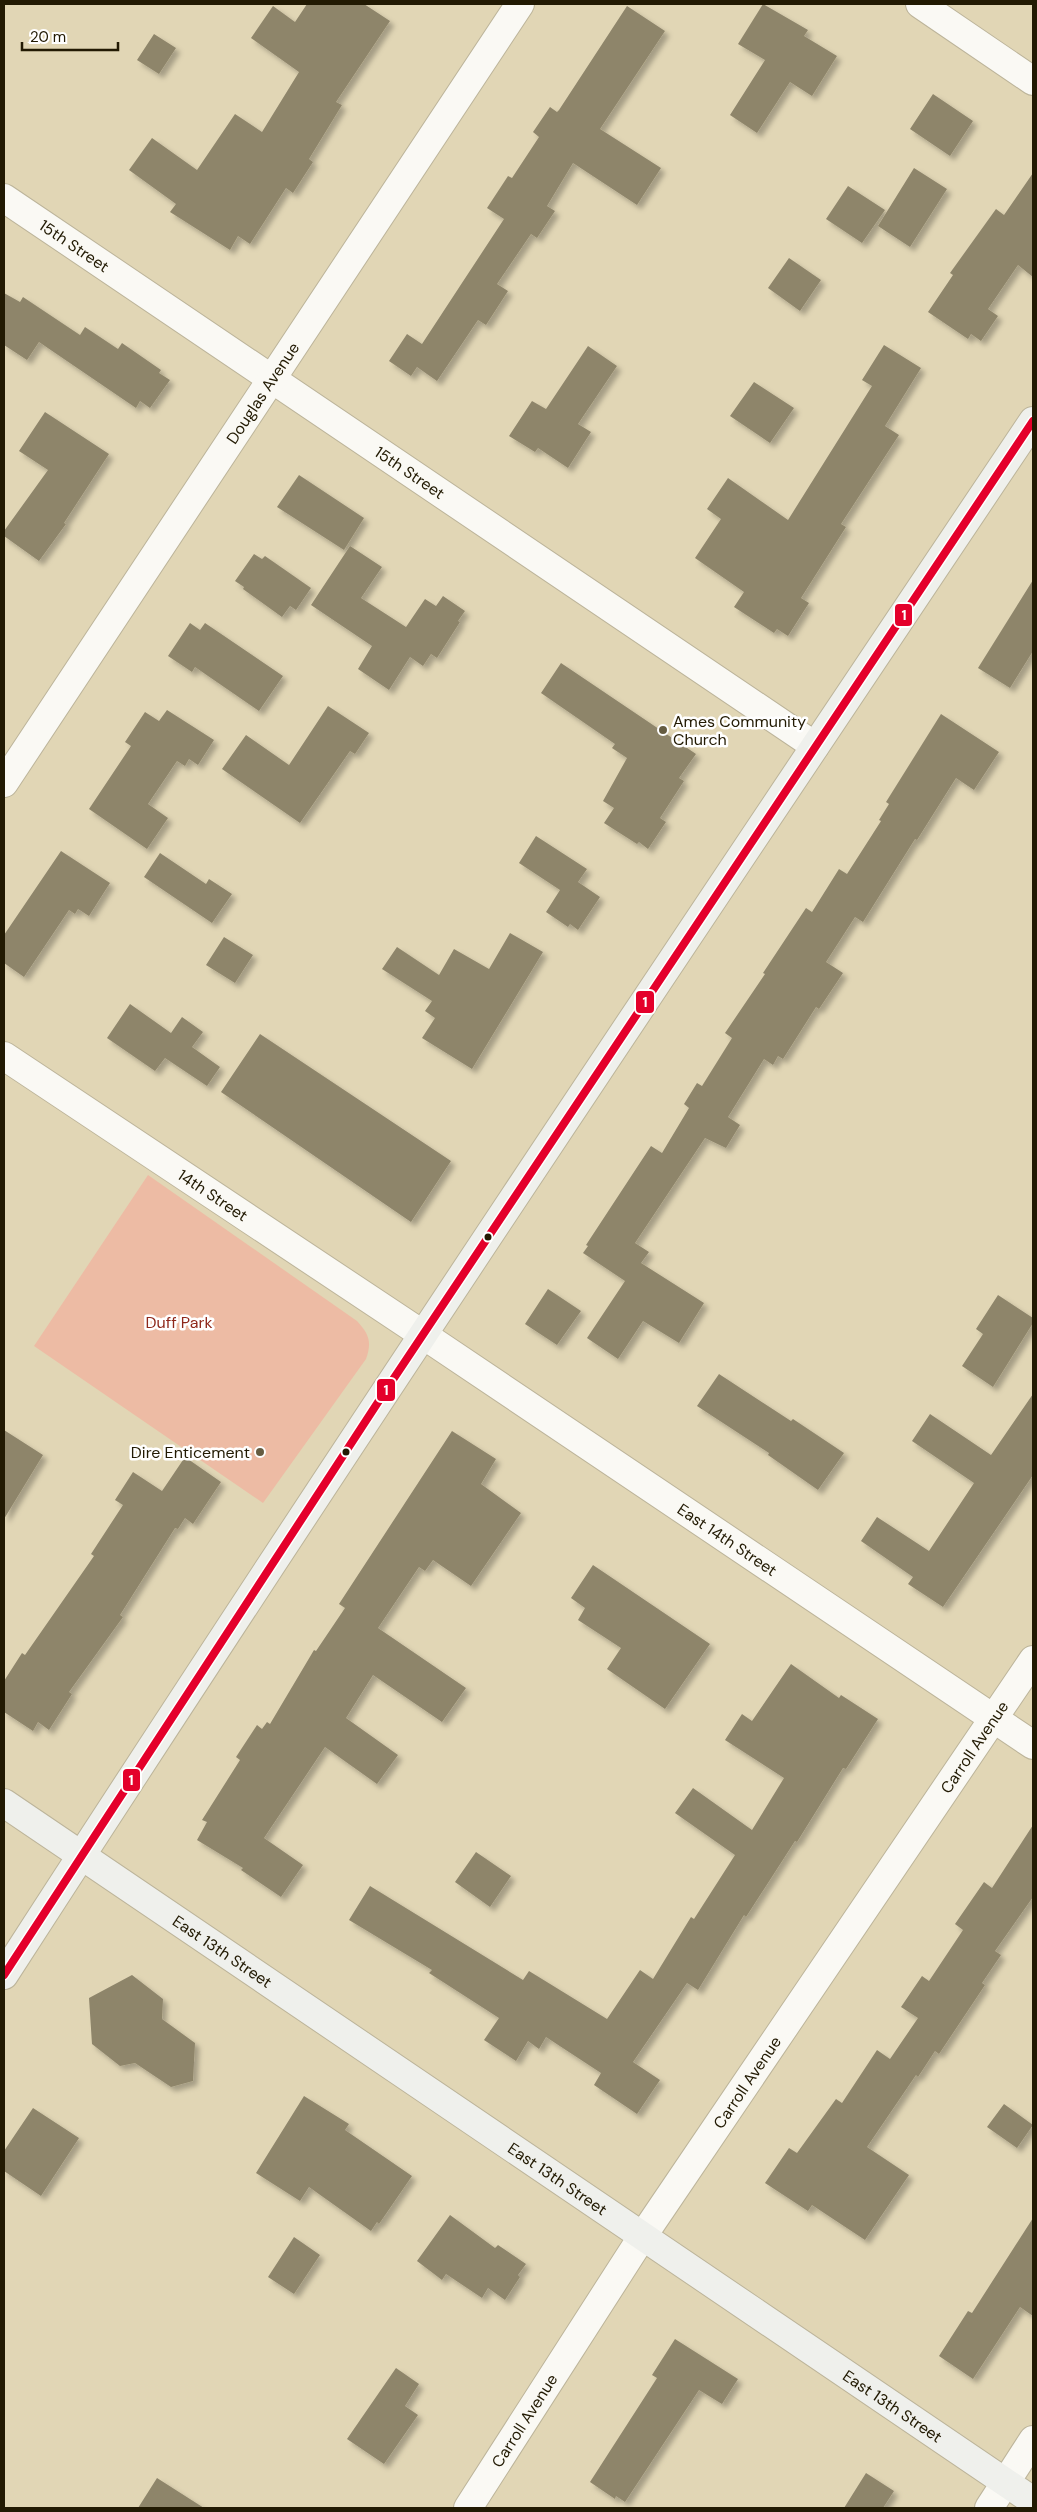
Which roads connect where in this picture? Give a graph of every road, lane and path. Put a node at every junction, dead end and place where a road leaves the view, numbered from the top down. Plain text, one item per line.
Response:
1 (520, 4) edge
2 (920, 4) edge
3 (1033, 81) edge
4 (4, 198) edge
5 (273, 380) junction
6 (1033, 421) edge
7 (815, 746) junction
8 (4, 783) edge
9 (4, 1056) edge
10 (422, 1334) junction
11 (1033, 1660) edge
12 (994, 1719) junction
13 (1033, 1745) edge
14 (4, 1803) edge
15 (81, 1855) junction
16 (4, 1975) edge
17 (642, 2237) junction
18 (1033, 2440) edge
19 (1005, 2482) junction
20 (1033, 2501) edge
21 (468, 2508) edge
22 (989, 2508) edge

1 - 5 street, Douglas Avenue
2 - 3 street
4 - 5 street, 15th Street
5 - 7 street, 15th Street
5 - 8 street, Douglas Avenue
6 - 7 main road
7 - 10 main road
9 - 10 street, 14th Street
10 - 12 street, East 14th Street
10 - 15 main road
11 - 12 street, Carroll Avenue
12 - 13 street, East 14th Street
12 - 17 street, Carroll Avenue
14 - 15 main road, East 13th Street
15 - 16 main road
15 - 17 main road, East 13th Street
17 - 19 main road, East 13th Street
17 - 21 street, Carroll Avenue
18 - 19 street
19 - 20 main road, East 13th Street
19 - 22 street

